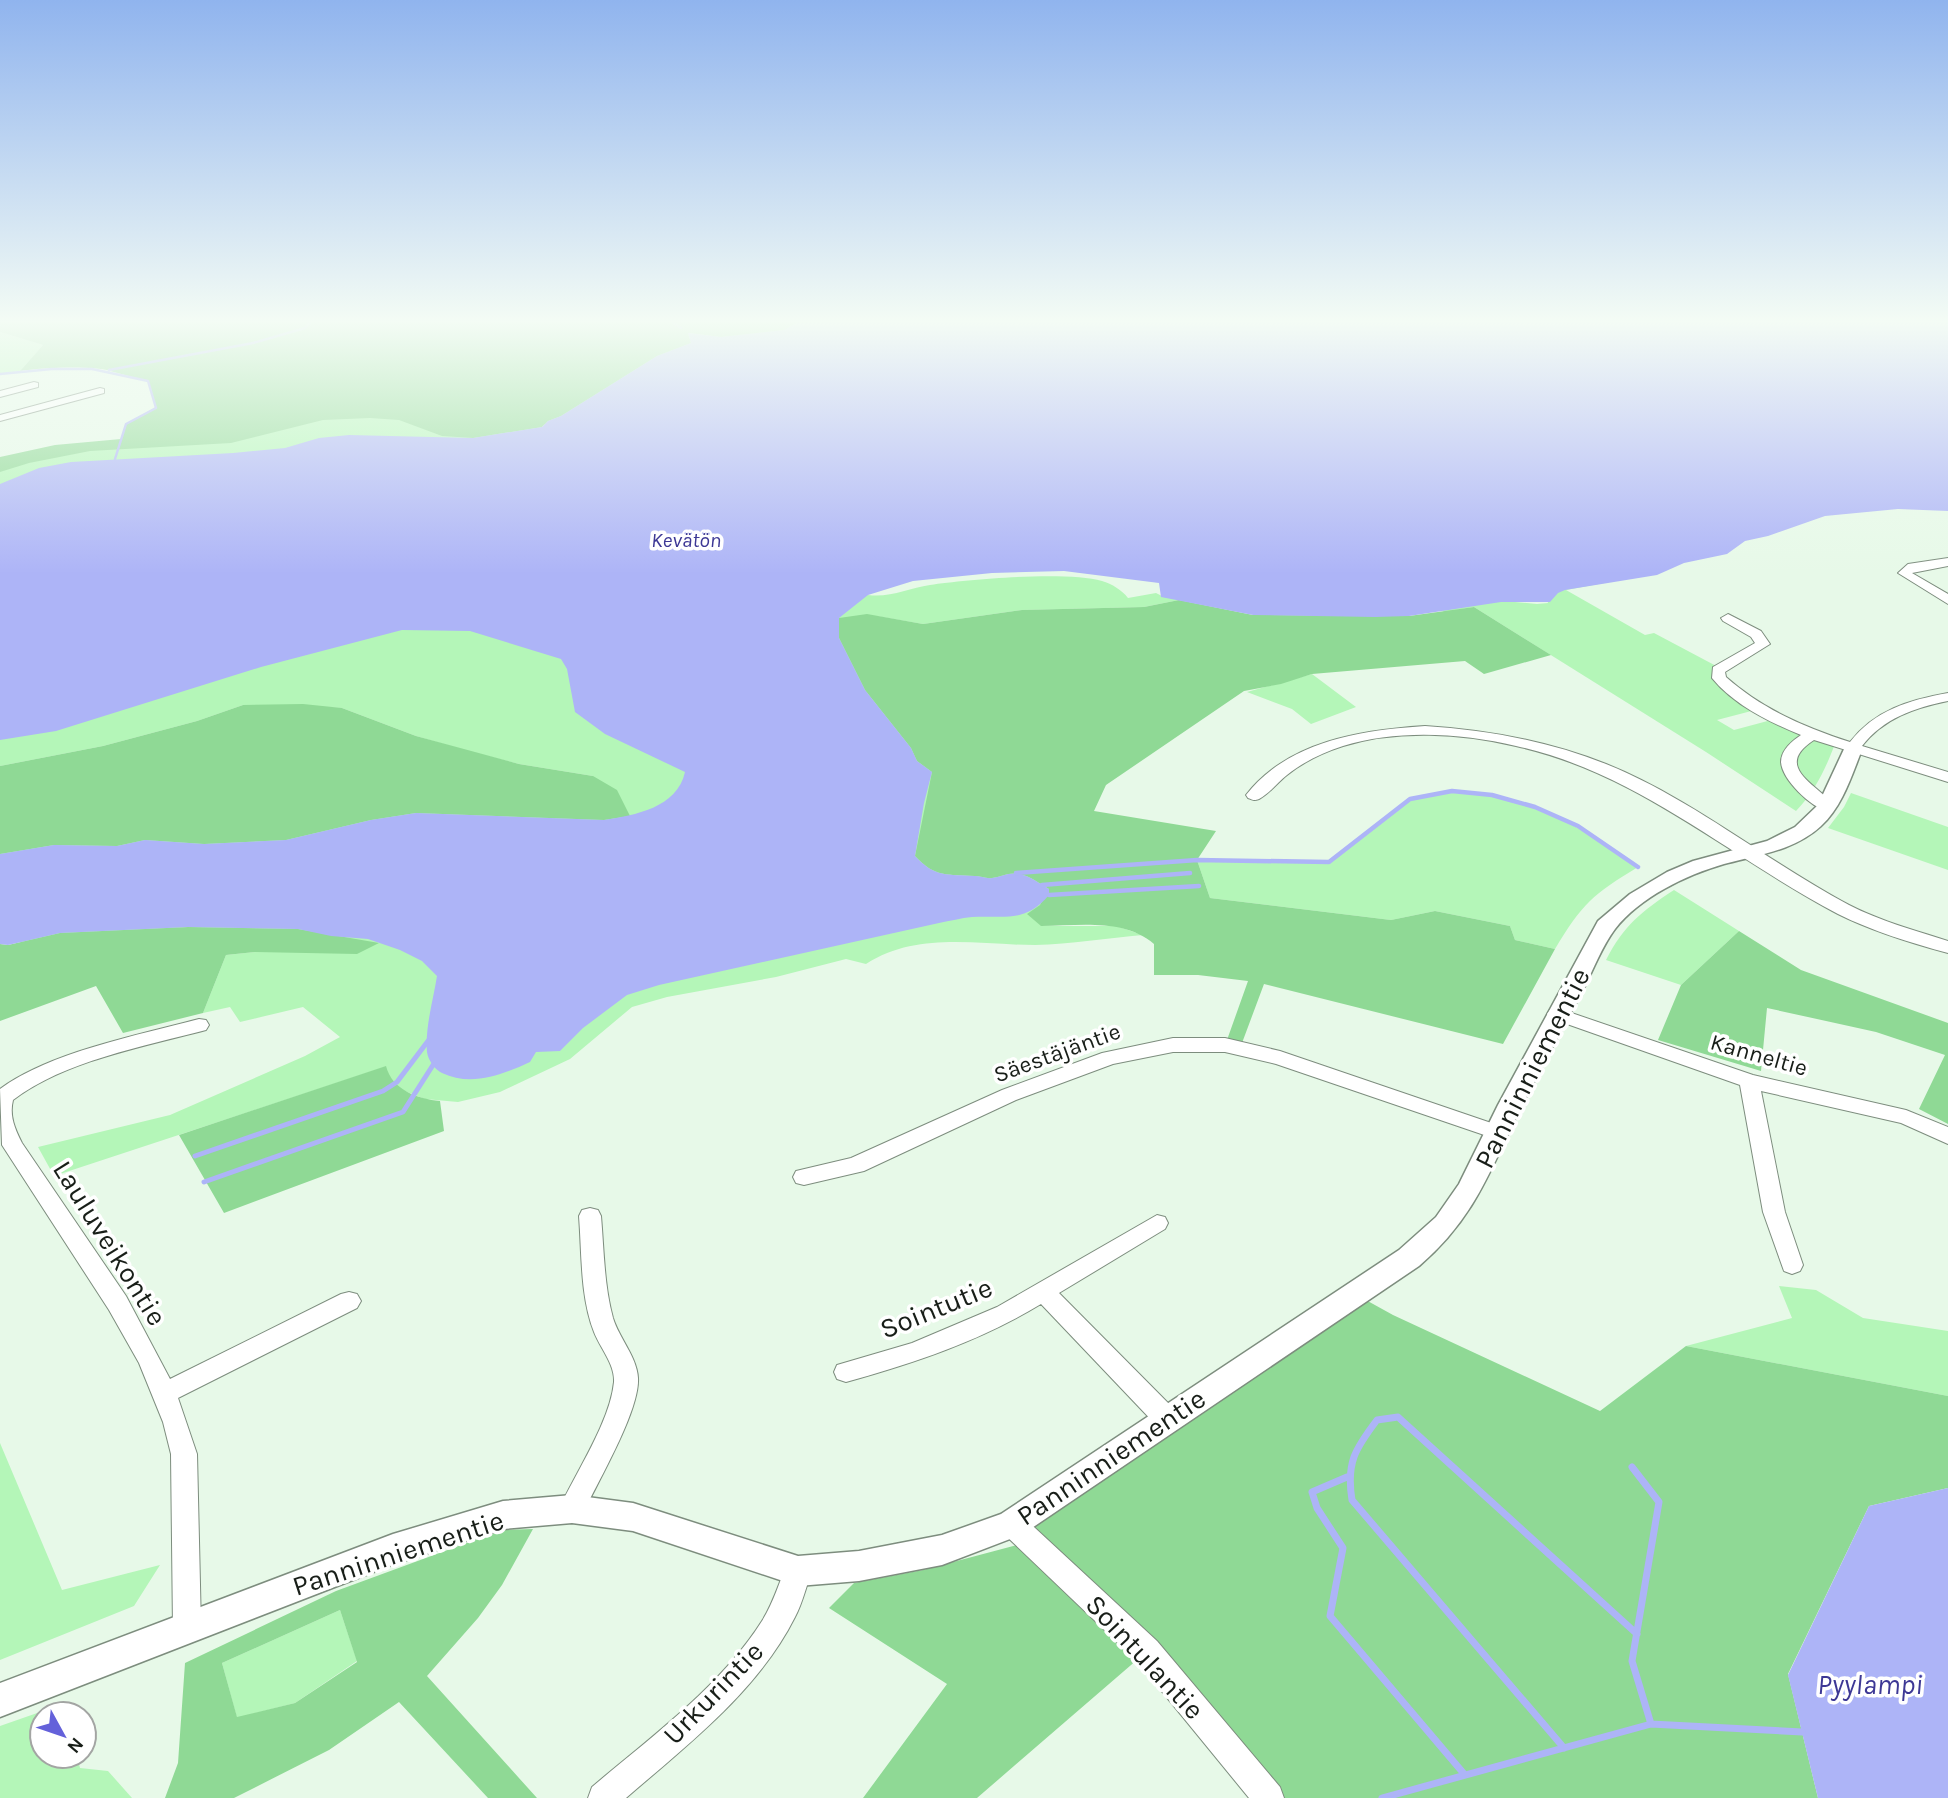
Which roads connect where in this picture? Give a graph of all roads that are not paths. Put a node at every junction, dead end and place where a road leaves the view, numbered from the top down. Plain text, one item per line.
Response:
1 (45, 406) edge
2 (0, 418) edge
3 (1948, 562) edge
4 (1948, 600) edge
5 (1728, 618) dead end
6 (1948, 697) edge
7 (1813, 734) junction
8 (1854, 747) junction
9 (1948, 777) edge
10 (1254, 795) dead end
11 (1827, 806) junction
12 (1751, 852) junction
13 (1948, 947) edge
14 (1557, 1014) junction
15 (199, 1025) dead end
16 (1749, 1081) junction
17 (1496, 1132) junction
18 (1948, 1136) edge
19 (804, 1177) dead end
20 (590, 1216) dead end
21 (1157, 1223) dead end
22 (1792, 1265) dead end
23 (1044, 1292) junction
24 (349, 1301) dead end
25 (846, 1372) dead end
26 (165, 1393) junction
27 (1167, 1419) junction
28 (572, 1509) junction
29 (1012, 1524) junction
30 (798, 1571) junction
31 (187, 1628) junction
32 (0, 1700) edge
33 (603, 1798) edge
34 (1269, 1798) edge

1 - 2 street
3 - 4 street
5 - 7 street
6 - 8 street, Panninniementie
7 - 8 street
7 - 11 street
8 - 9 street
8 - 11 street, Panninniementie
10 - 12 street
11 - 12 street, Panninniementie
12 - 13 street
12 - 14 street, Panninniementie
14 - 16 street, Kanneltie
14 - 17 street, Panninniementie
15 - 26 street, Lauluveikontie
16 - 18 street, Kanneltie
16 - 22 street
17 - 19 street, Säestäjäntie
17 - 27 street, Panninniementie
20 - 28 street
21 - 23 street, Sointutie
23 - 25 street, Sointutie
23 - 27 street
24 - 26 street
26 - 31 street, Lauluveikontie
27 - 29 street, Panninniementie
28 - 30 street, Panninniementie
28 - 31 street, Panninniementie
29 - 30 street, Panninniementie
29 - 34 street, Sointulantie
30 - 33 street, Urkurintie
31 - 32 street, Panninniementie

